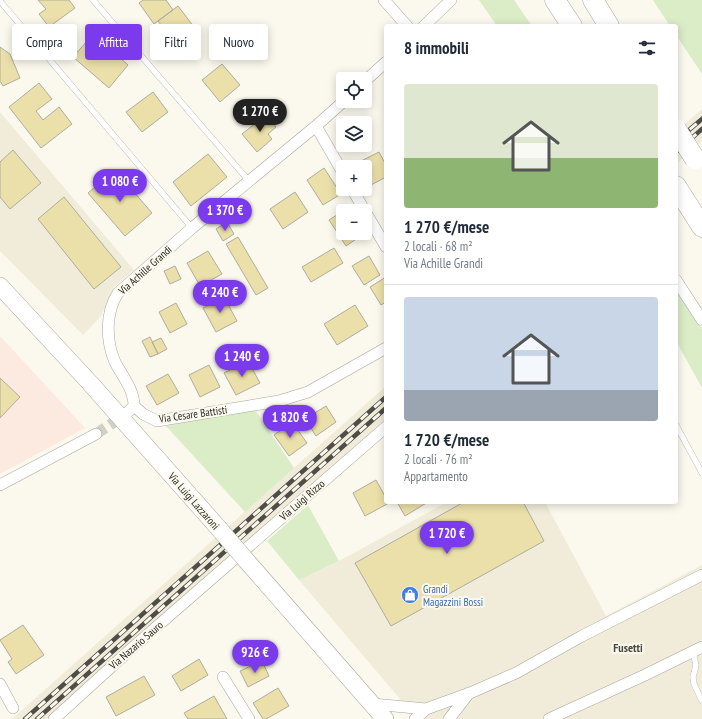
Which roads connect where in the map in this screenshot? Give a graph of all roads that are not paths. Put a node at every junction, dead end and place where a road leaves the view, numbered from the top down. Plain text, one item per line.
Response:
1 (93, 0) edge
2 (384, 0) edge
3 (451, 0) edge
4 (555, 0) edge
5 (593, 0) edge
6 (0, 1) edge
7 (405, 24) edge
8 (426, 24) edge
9 (571, 24) edge
10 (608, 24) edge
11 (384, 64) edge
12 (372, 75) edge
13 (336, 108) edge
14 (316, 126) junction
15 (678, 132) edge
16 (336, 161) edge
17 (699, 164) edge
18 (249, 181) junction
19 (678, 189) edge
20 (356, 196) edge
21 (702, 226) edge
22 (192, 228) junction
23 (384, 244) edge
24 (678, 283) edge
25 (0, 286) edge
26 (702, 320) edge
27 (384, 349) edge
28 (131, 410) joint
29 (384, 429) edge
30 (678, 429) edge
31 (96, 434) tunnel mouth
32 (702, 473) edge
33 (0, 485) edge
34 (219, 572) joint
35 (702, 575) edge
36 (698, 649) edge
37 (223, 677) dead end
38 (0, 684) edge
39 (470, 693) junction
40 (702, 701) edge
41 (373, 704) junction
42 (13, 708) dead end
43 (426, 709) junction
44 (54, 719) edge
45 (249, 719) edge
46 (385, 719) edge
47 (415, 719) edge
48 (449, 719) edge
49 (549, 719) edge

1 - 18 lane
2 - 7 street
3 - 8 street
4 - 9 highway
5 - 10 highway
6 - 22 lane
11 - 12 street
13 - 14 street, Via Achille Grandi
14 - 16 street
14 - 18 street, Via Achille Grandi
15 - 17 highway, bridge
18 - 22 street, Via Achille Grandi
19 - 21 highway
20 - 23 street
22 - 28 street, Via Achille Grandi
24 - 26 street
25 - 41 main road, Via Luigi Lazzaroni, bridge
27 - 28 street, Via Cesare Battisti
29 - 34 street, Via Luigi Rizzo
30 - 32 lane
31 - 33 street
34 - 44 street, Via Nazario Sauro
35 - 39 street
36 - 40 lane
36 - 49 street
37 - 45 street
38 - 42 street
39 - 43 street
39 - 48 street
41 - 43 street
41 - 46 main road, Via Luigi Lazzaroni
43 - 47 street

